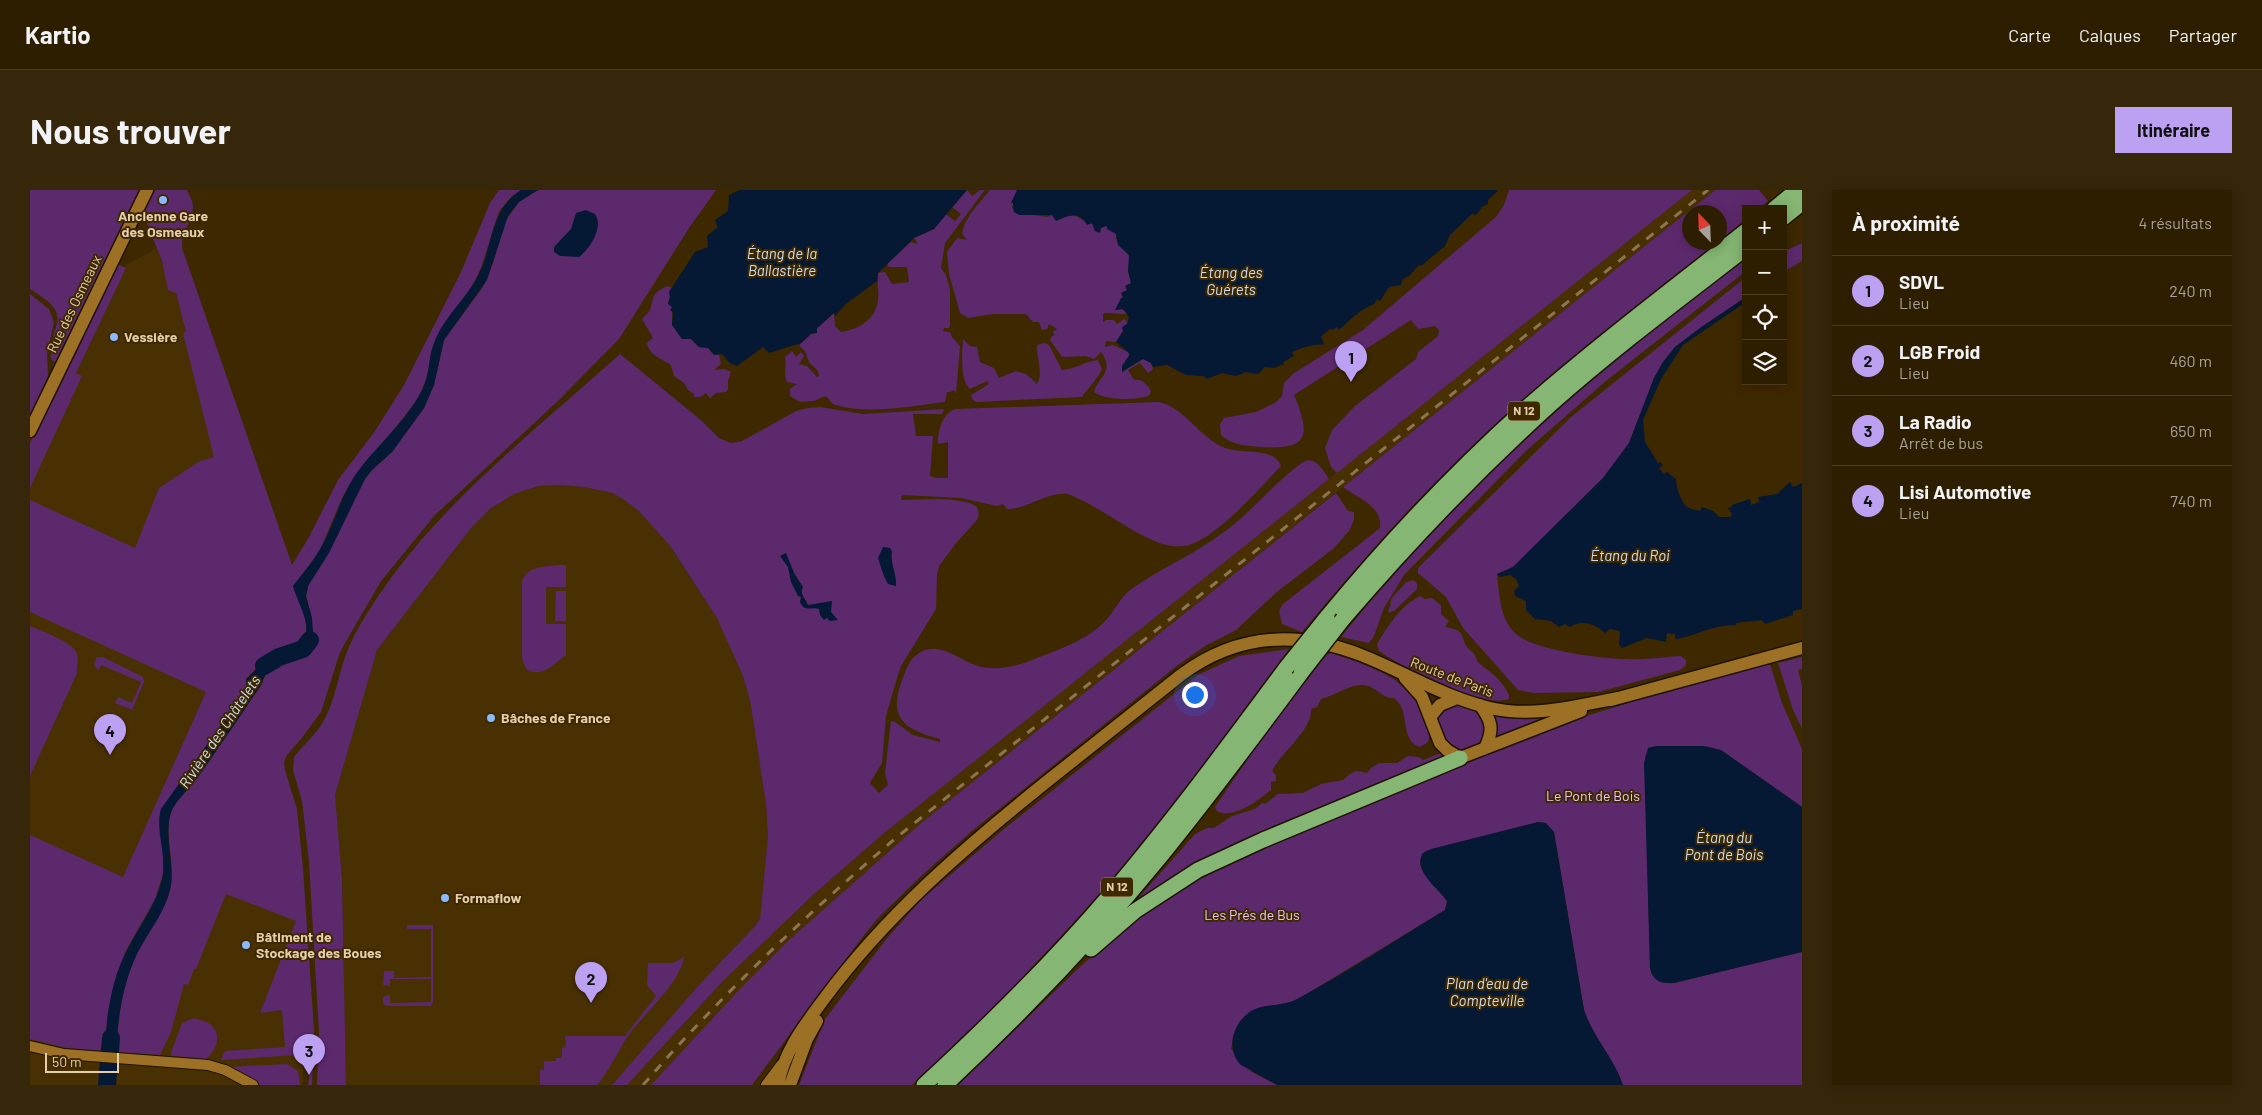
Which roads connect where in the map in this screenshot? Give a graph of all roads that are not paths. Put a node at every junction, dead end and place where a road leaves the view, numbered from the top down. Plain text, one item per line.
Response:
1 (147, 190) edge
2 (1797, 190) edge
3 (1802, 203) edge
4 (1779, 205) edge
5 (1787, 215) edge
6 (1742, 234) edge
7 (1743, 250) edge
8 (30, 431) edge
9 (1802, 648) edge
10 (1293, 671) junction
11 (1400, 673) junction
12 (1458, 698) junction
13 (1618, 698) junction
14 (1480, 705) junction
15 (1431, 716) junction
16 (1485, 748) junction
17 (1460, 758) junction
18 (890, 920) junction
19 (1079, 950) junction
20 (30, 1046) edge
21 (784, 1062) junction
22 (253, 1085) edge
23 (766, 1085) edge
24 (778, 1085) edge
25 (790, 1085) edge
26 (924, 1085) edge
27 (945, 1085) edge

1 - 8 street, Rue des Osmeaux
2 - 4 highway
3 - 5 highway
6 - 10 highway, N 12, bridge
7 - 10 highway, N 12, bridge
9 - 13 street, Route de Paris
10 - 19 highway, N 12
10 - 26 highway, N 12
11 - 12 street, Route de Paris
11 - 15 street, Route de Paris
11 - 18 street
12 - 14 street, Route de Paris
12 - 15 street
13 - 14 street, Route de Paris
13 - 16 street, Route de Paris
14 - 16 street
15 - 17 street, Route de Paris
16 - 17 street, Route de Paris
17 - 19 highway
18 - 21 street
18 - 25 street
19 - 27 highway, N 12
20 - 22 street
21 - 23 street
21 - 24 street

